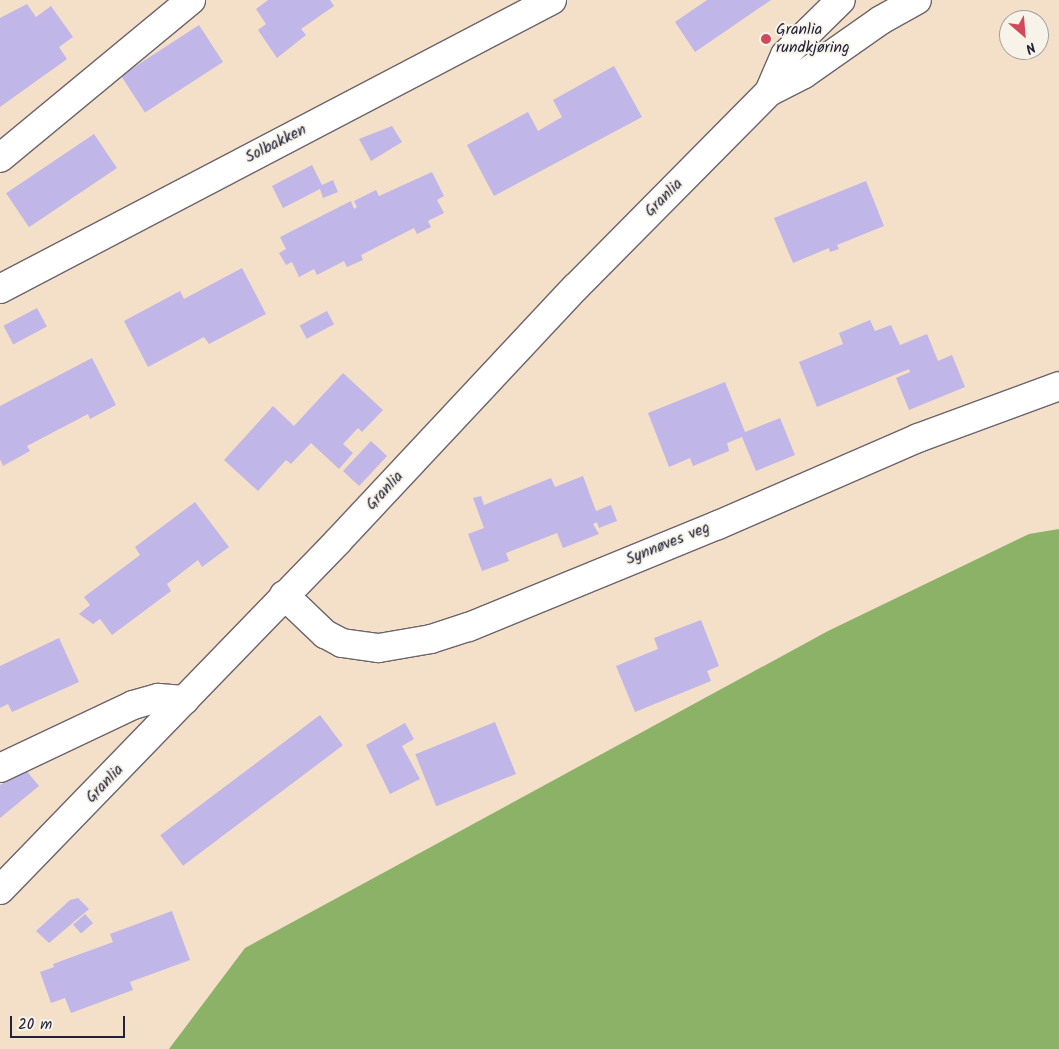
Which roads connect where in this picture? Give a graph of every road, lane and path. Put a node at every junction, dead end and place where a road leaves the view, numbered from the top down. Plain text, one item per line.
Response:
1 (552, 0) edge
2 (841, 0) edge
3 (917, 0) edge
4 (186, 2) edge
5 (769, 92) junction
6 (0, 158) edge
7 (0, 289) edge
8 (1059, 386) edge
9 (284, 595) junction
10 (185, 700) junction
11 (0, 768) edge
12 (0, 890) edge

1 - 7 street, Solbakken
2 - 5 street, Granlia
3 - 5 street, Granlia
4 - 6 street
5 - 9 street, Granlia
8 - 9 street, Synnøves veg
9 - 10 street, Granlia
10 - 11 street
10 - 12 street, Granlia

